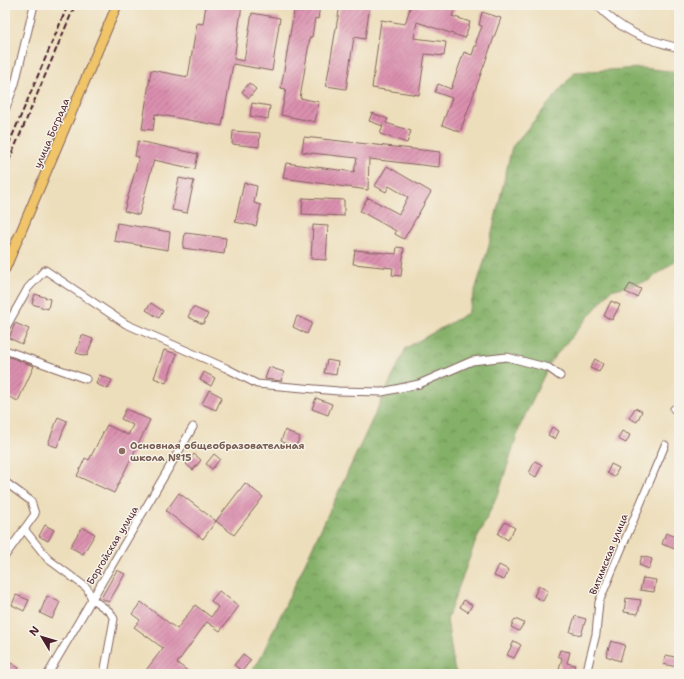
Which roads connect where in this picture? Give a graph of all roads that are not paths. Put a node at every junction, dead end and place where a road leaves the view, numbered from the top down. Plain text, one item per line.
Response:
1 (34, 5) edge
2 (117, 5) edge
3 (597, 5) edge
4 (679, 48) edge
5 (5, 110) edge
6 (5, 269) edge
7 (5, 329) edge
8 (5, 350) edge
9 (560, 376) dead end
10 (86, 379) dead end
11 (193, 427) dead end
12 (665, 445) dead end
13 (5, 482) edge
14 (24, 529) junction
15 (5, 556) edge
16 (92, 599) junction
17 (48, 674) edge
18 (104, 674) edge
19 (586, 674) edge

1 - 5 street
2 - 6 main road, улица Бограда
3 - 4 street
7 - 9 street
8 - 10 street
11 - 16 street, Боргойская улица
12 - 19 street, Витимская улица
13 - 14 street
14 - 15 street
14 - 16 street
16 - 17 street, Боргойская улица
16 - 18 street

